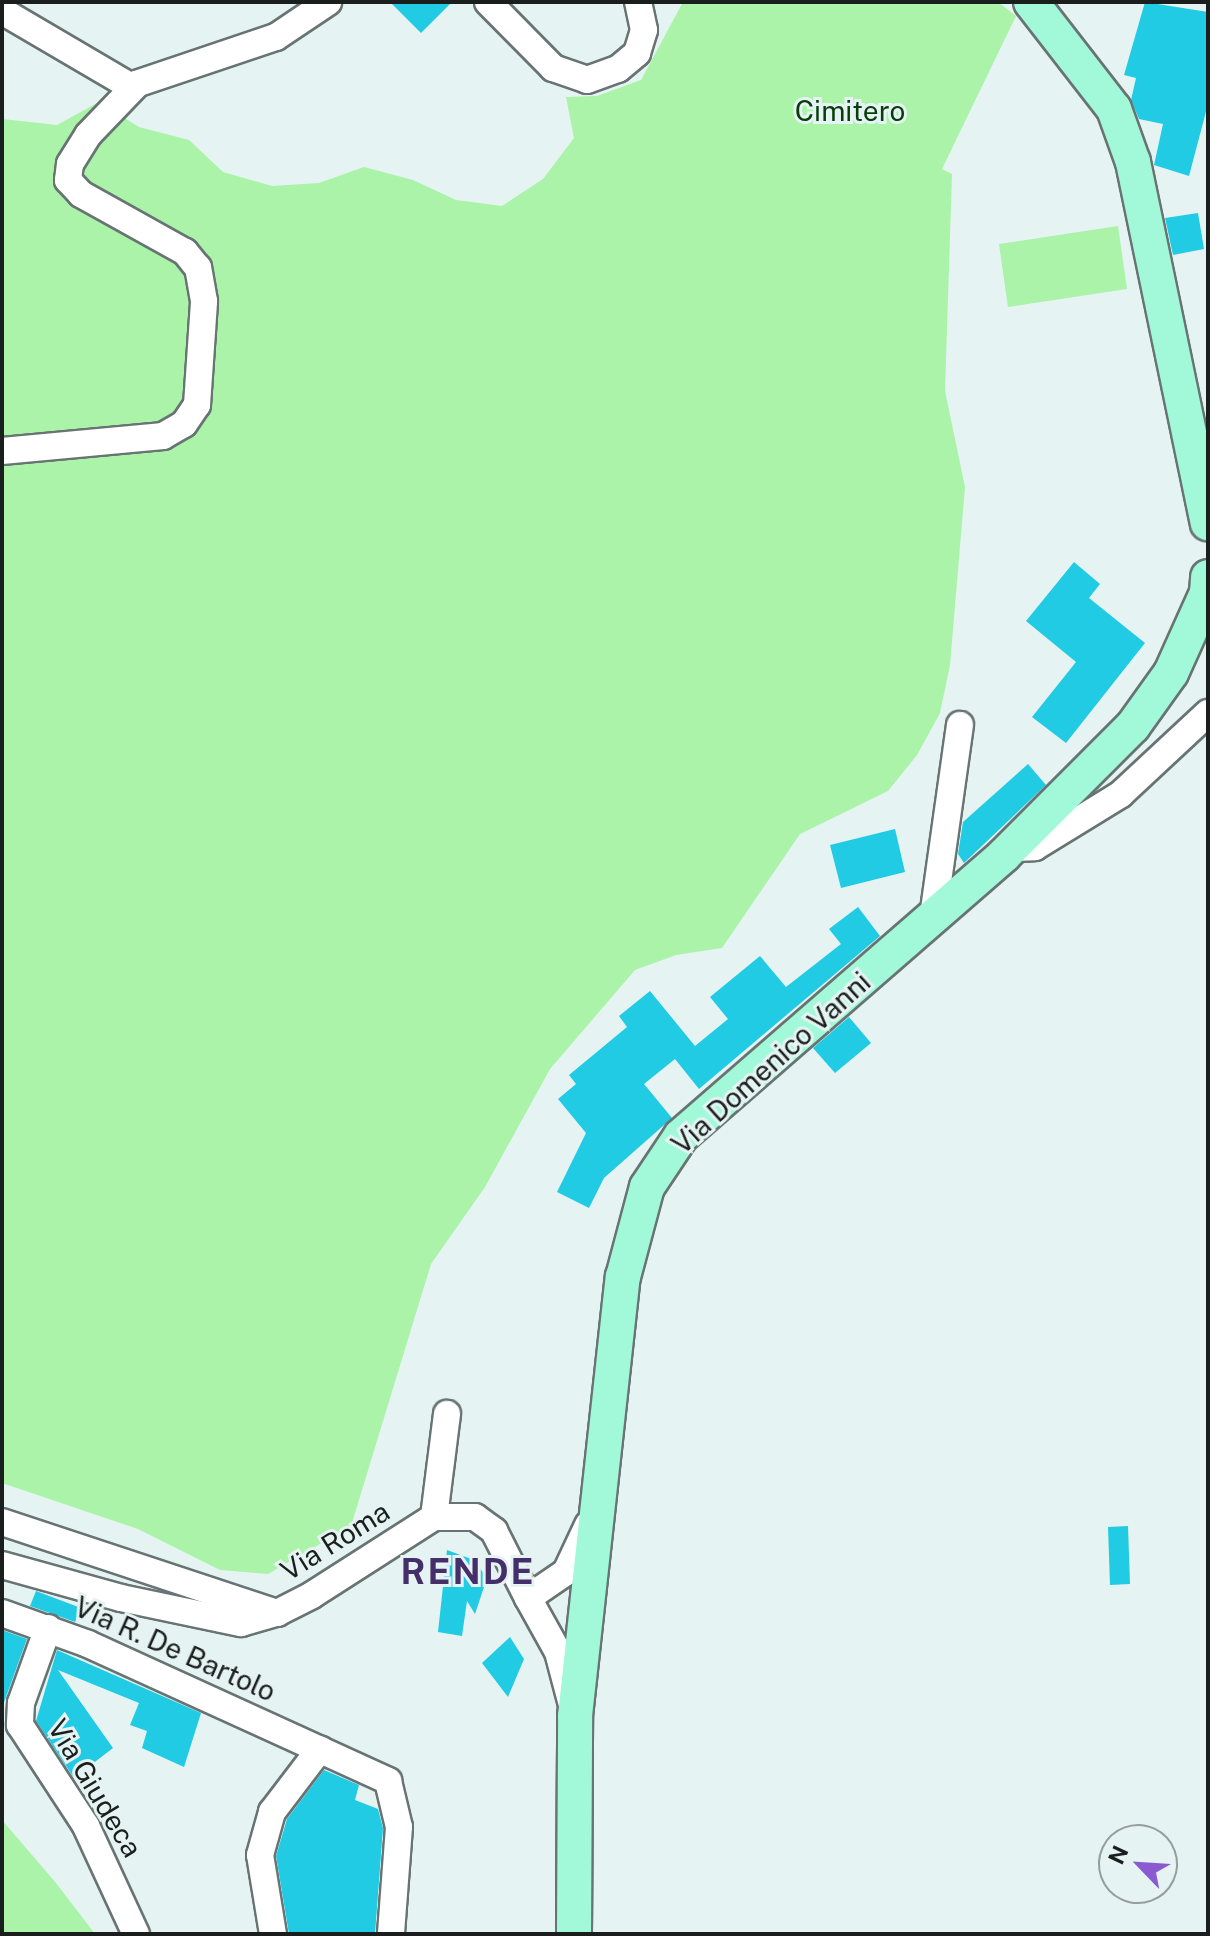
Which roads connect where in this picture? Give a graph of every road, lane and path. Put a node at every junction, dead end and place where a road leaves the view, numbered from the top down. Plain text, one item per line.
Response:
1 (328, 2) edge
2 (488, 2) edge
3 (638, 2) edge
4 (1031, 2) edge
5 (2, 11) edge
6 (137, 84) junction
7 (2, 451) edge
8 (1208, 523) edge
9 (1208, 577) edge
10 (1208, 713) edge
11 (960, 725) dead end
12 (1012, 848) junction
13 (933, 917) junction
14 (447, 1414) dead end
15 (599, 1491) junction
16 (434, 1517) junction
17 (2, 1522) edge
18 (2, 1565) edge
19 (528, 1598) junction
20 (2, 1613) edge
21 (277, 1613) junction
22 (48, 1628) junction
23 (575, 1716) junction
24 (320, 1749) junction
25 (136, 1934) edge
26 (273, 1934) edge
27 (391, 1934) edge
28 (574, 1934) edge

1 - 6 street
2 - 3 street
4 - 8 main road
5 - 6 street
6 - 7 street
9 - 12 main road, Via Domenico Vanni
10 - 12 street
11 - 13 street
12 - 13 main road, Via Domenico Vanni
13 - 15 main road, Via Domenico Vanni
14 - 16 street
15 - 19 street
15 - 23 main road, Via Domenico Vanni
16 - 19 street, Via Roma
16 - 21 street, Via Roma
17 - 21 street
18 - 21 street, Via Roma
19 - 23 street, Via Roma
20 - 22 street, Via R. De Bartolo
22 - 24 street, Via R. De Bartolo
22 - 25 street, Via Giudeca
23 - 28 main road, Via Domenico Vanni
24 - 26 street
24 - 27 street, Via R. De Bartolo

